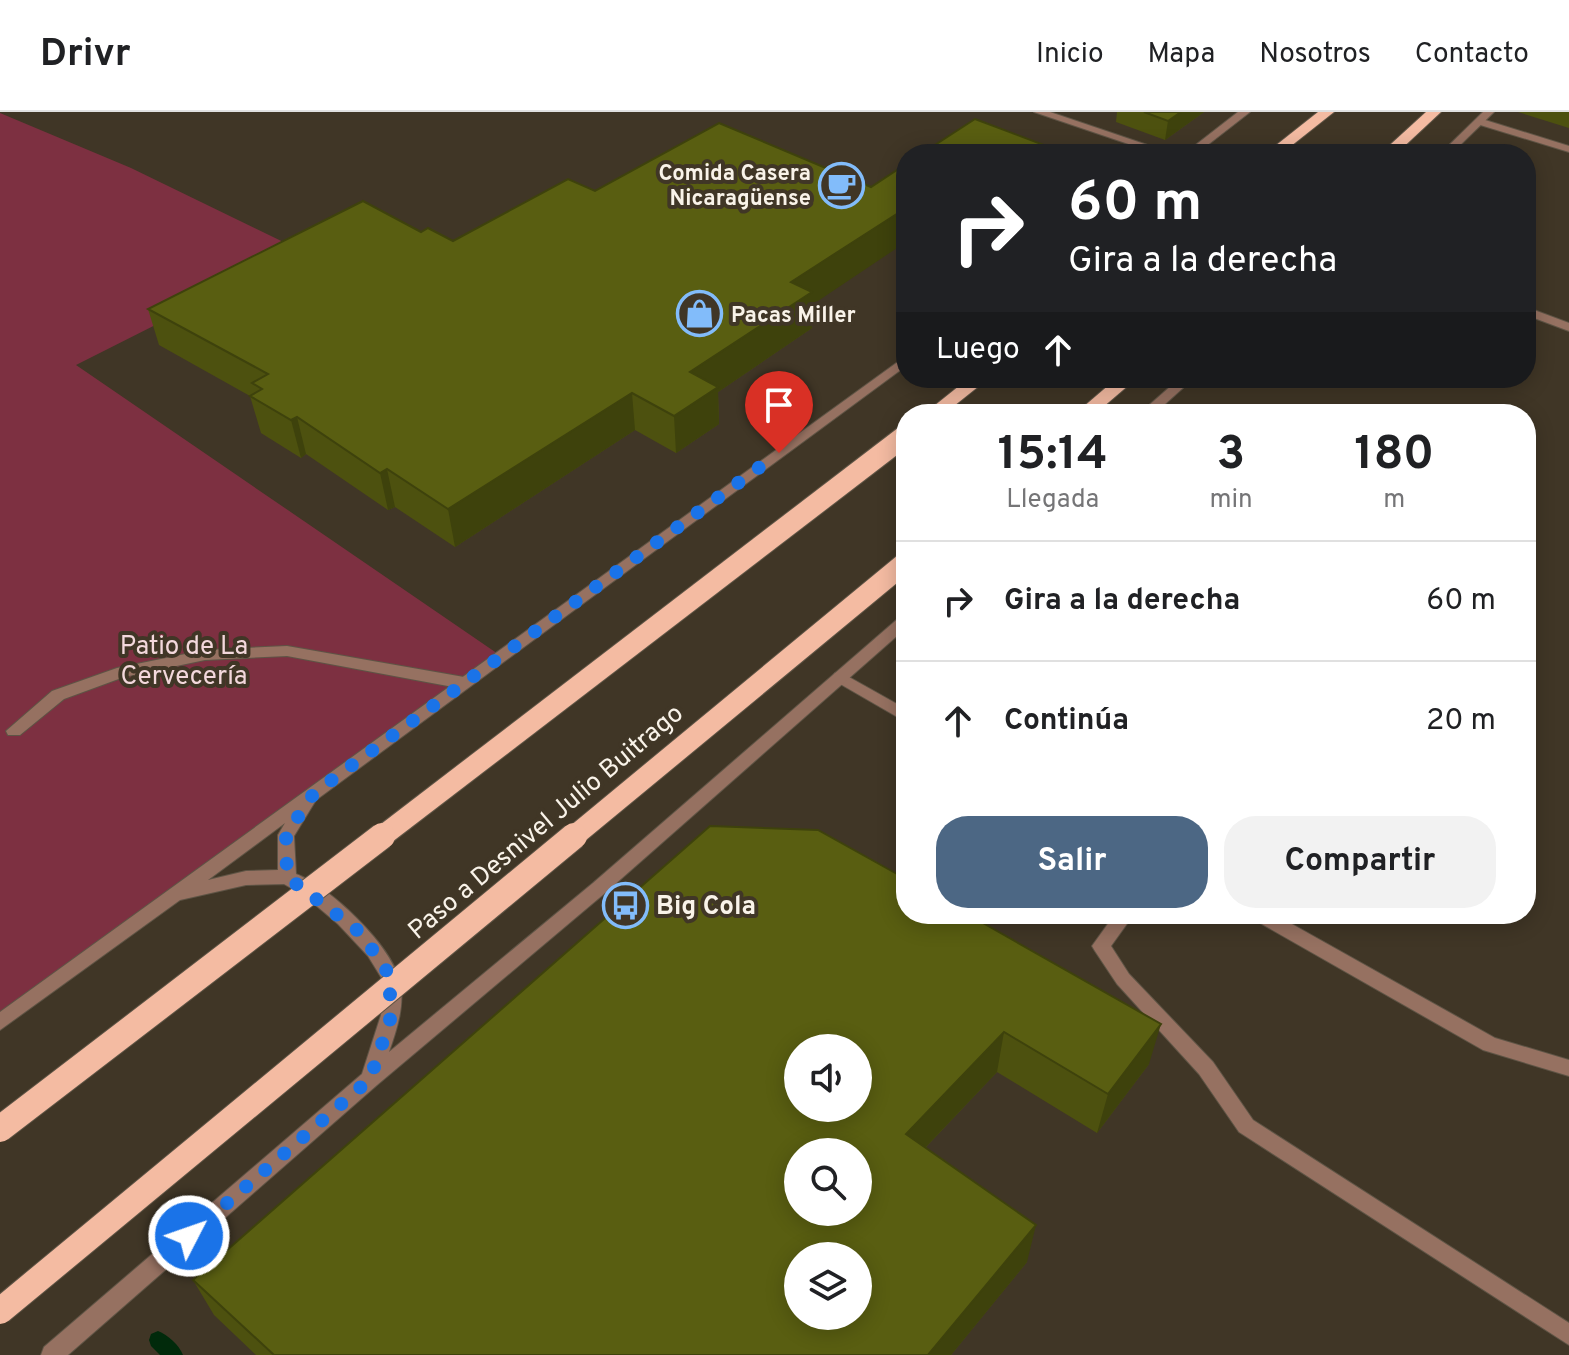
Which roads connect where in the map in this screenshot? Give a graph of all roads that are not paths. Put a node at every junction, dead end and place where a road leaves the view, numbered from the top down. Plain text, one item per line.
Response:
1 (1039, 112) edge
2 (1245, 112) edge
3 (1327, 112) edge
4 (1434, 112) edge
5 (1489, 112) edge
6 (1481, 122) junction
7 (1138, 144) edge
8 (1202, 144) edge
9 (1285, 144) edge
10 (1398, 144) edge
11 (1456, 144) edge
12 (1569, 149) edge
13 (1536, 315) edge
14 (1569, 327) edge
15 (896, 367) edge
16 (967, 388) edge
17 (1116, 388) edge
18 (1176, 388) edge
19 (946, 404) edge
20 (1096, 404) edge
21 (1158, 404) edge
22 (896, 443) edge
23 (896, 570) edge
24 (896, 629) edge
25 (840, 677) junction
26 (464, 683) junction
27 (896, 710) edge
28 (14, 731) dead end
29 (314, 793) junction
30 (287, 877) junction
31 (170, 898) junction
32 (1118, 924) edge
33 (1277, 924) edge
34 (0, 1022) edge
35 (1569, 1068) edge
36 (370, 1079) junction
37 (0, 1129) edge
38 (0, 1311) edge
39 (1569, 1335) edge
40 (54, 1353) edge

1 - 7 street
2 - 8 street
3 - 9 highway
4 - 10 highway
5 - 6 street
6 - 11 street
6 - 12 street
13 - 14 street
15 - 26 street
16 - 19 highway
17 - 20 highway
18 - 21 street
22 - 37 highway, bridge
23 - 38 highway, Paso a Desnivel Julio Buitrago, bridge
24 - 25 street
25 - 27 street
25 - 36 street
26 - 28 street
26 - 29 street
29 - 30 street
29 - 31 street
30 - 31 street
30 - 36 street
31 - 34 street
32 - 39 street
33 - 35 street
36 - 40 street

